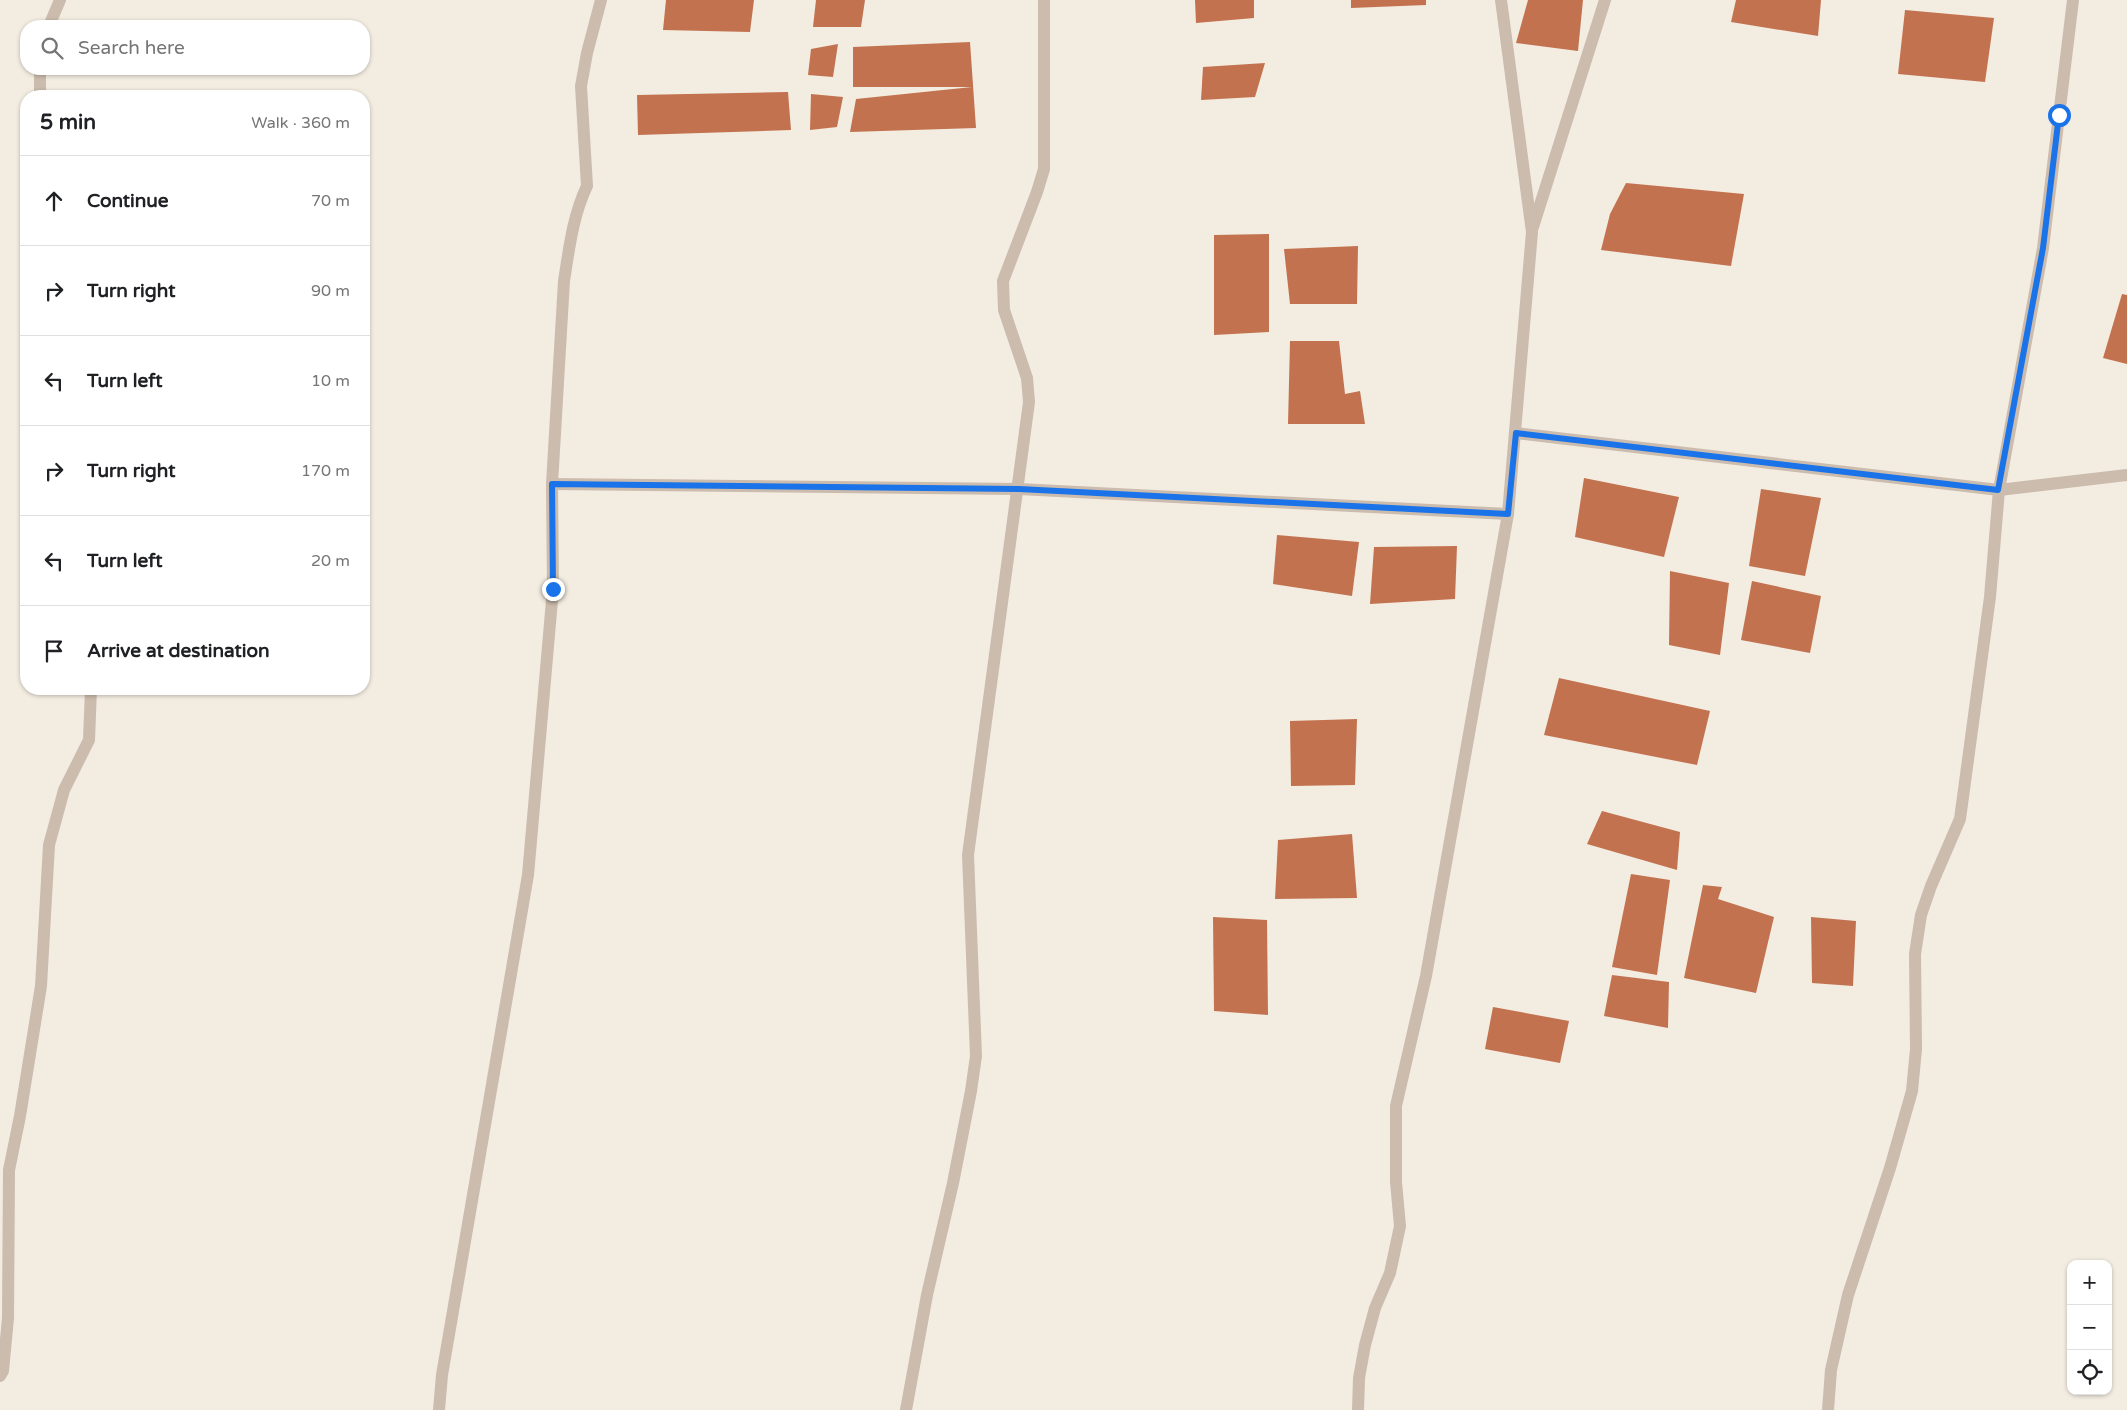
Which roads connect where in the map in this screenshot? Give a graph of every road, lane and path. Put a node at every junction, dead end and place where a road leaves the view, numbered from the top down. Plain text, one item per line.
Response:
1 (60, 0) edge
2 (601, 0) edge
3 (1044, 0) edge
4 (1501, 0) edge
5 (1605, 0) edge
6 (2073, 0) edge
7 (52, 20) edge
8 (40, 75) edge
9 (40, 90) edge
10 (1532, 232) junction
11 (1516, 433) junction
12 (2127, 475) edge
13 (552, 484) junction
14 (1019, 489) junction
15 (1998, 490) junction
16 (1508, 514) junction
17 (91, 695) edge
18 (4, 1287) edge
19 (0, 1376) edge
20 (439, 1410) edge
21 (906, 1410) edge
22 (1358, 1410) edge
23 (1828, 1410) edge

1 - 7 street
2 - 13 street
3 - 14 street
4 - 10 street
5 - 10 street
6 - 15 street
8 - 9 street
10 - 11 street
11 - 15 street
11 - 16 street
12 - 15 street
13 - 14 street
13 - 20 street
14 - 16 street
14 - 21 street
15 - 23 street
16 - 22 street
17 - 18 street
18 - 19 street

